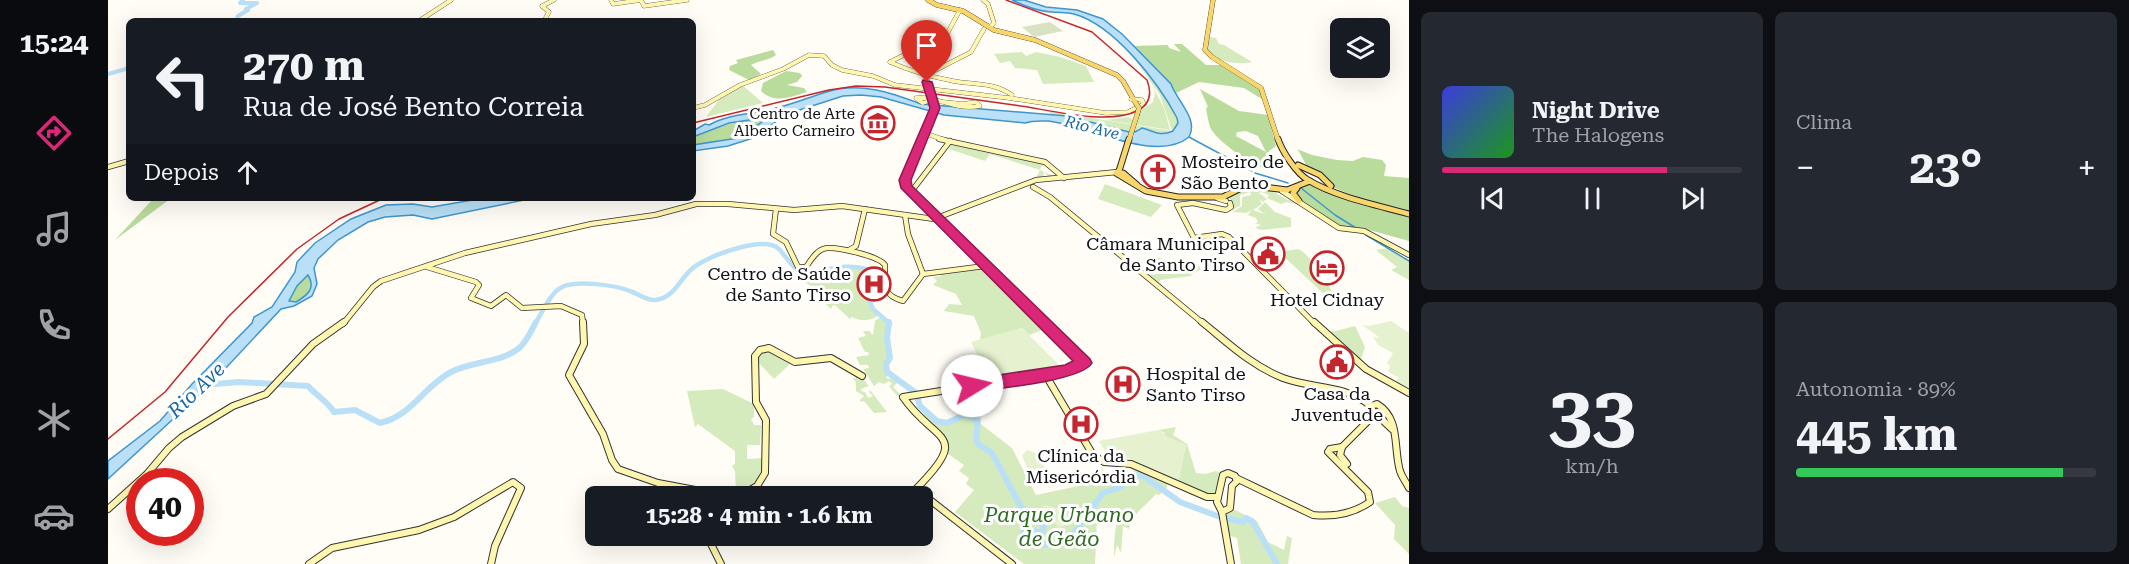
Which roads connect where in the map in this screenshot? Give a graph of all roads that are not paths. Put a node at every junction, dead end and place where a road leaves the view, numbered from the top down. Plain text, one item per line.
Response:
1 (451, 0) edge
2 (554, 0) edge
3 (641, 0) edge
4 (687, 0) edge
5 (928, 0) edge
6 (983, 0) edge
7 (1213, 0) edge
8 (612, 2) edge
9 (644, 6) joint
10 (960, 10) junction
11 (424, 18) edge
12 (546, 18) edge
13 (988, 28) junction
14 (787, 66) joint
15 (931, 75) junction
16 (1011, 96) junction
17 (932, 99) junction
18 (1134, 100) junction
19 (696, 107) edge
20 (927, 129) junction
21 (925, 135) junction
22 (937, 138) junction
23 (950, 141) junction
24 (1280, 145) junction
25 (126, 162) edge
26 (108, 167) edge
27 (1119, 173) junction
28 (1314, 173) junction
29 (1303, 175) junction
30 (1064, 176) junction
31 (1323, 180) junction
32 (1312, 182) junction
33 (1299, 184) junction
34 (1036, 186) junction
35 (1272, 189) junction
36 (911, 192) junction
37 (1286, 192) junction
38 (1226, 199) junction
39 (1299, 201) junction
40 (776, 209) junction
41 (865, 209) junction
42 (1390, 209) junction
43 (1409, 214) edge
44 (905, 215) junction
45 (933, 218) junction
46 (773, 234) joint
47 (856, 246) junction
48 (847, 251) junction
49 (862, 254) junction
50 (1409, 255) edge
51 (426, 266) junction
52 (985, 266) junction
53 (801, 268) joint
54 (922, 274) junction
55 (780, 354) joint
56 (1045, 374) junction
57 (862, 376) dead end
58 (1406, 392) edge
59 (1373, 407) junction
60 (1368, 421) junction
61 (1383, 423) junction
62 (1393, 428) junction
63 (1333, 449) dead end
64 (1339, 453) junction
65 (765, 473) joint
66 (1236, 481) junction
67 (674, 486) edge
68 (757, 486) edge
69 (1409, 488) edge
70 (1222, 509) junction
71 (108, 510) edge
72 (712, 546) edge
73 (309, 564) edge
74 (491, 564) edge
75 (721, 564) edge
76 (1012, 564) edge
77 (1231, 564) edge

1 - 11 street
2 - 12 street
3 - 8 street
3 - 9 street
4 - 9 street
5 - 10 main road
6 - 13 street
7 - 24 main road
10 - 13 main road
10 - 15 street
13 - 15 street
13 - 18 main road
14 - 16 street
14 - 19 street
15 - 16 street
15 - 17 street, bridge
16 - 18 street
17 - 17 street, bridge
17 - 17 street
17 - 20 street, bridge
18 - 27 main road, bridge
20 - 21 street
20 - 22 street
21 - 22 street
21 - 36 street
22 - 23 street
23 - 30 street
23 - 36 street
24 - 28 main road
24 - 29 main road
25 - 26 street
27 - 30 street
27 - 38 main road
28 - 29 main road
28 - 31 main road
29 - 32 main road
29 - 33 main road
30 - 34 street
31 - 32 main road
31 - 42 main road
32 - 33 main road
32 - 42 main road
33 - 35 main road
33 - 37 main road
33 - 39 main road
34 - 45 street
34 - 59 street
35 - 37 main road
35 - 38 main road
36 - 45 street
37 - 39 street
38 - 58 street
39 - 50 street
40 - 41 street
40 - 46 street
40 - 51 street
41 - 44 street
41 - 47 street
42 - 43 main road
44 - 45 street
44 - 54 street
45 - 52 street
46 - 53 street
47 - 48 street
47 - 49 street
48 - 49 street
48 - 53 street
49 - 54 street
51 - 67 street
51 - 71 street
52 - 54 street
52 - 56 street
55 - 57 street
55 - 65 street
56 - 70 street
56 - 76 street
59 - 60 street
59 - 61 street
59 - 62 street
60 - 61 street
60 - 64 street
61 - 62 street
62 - 69 street
63 - 64 street
64 - 66 street
65 - 68 street
66 - 70 street
66 - 70 street
70 - 77 street
72 - 75 street
73 - 74 street

